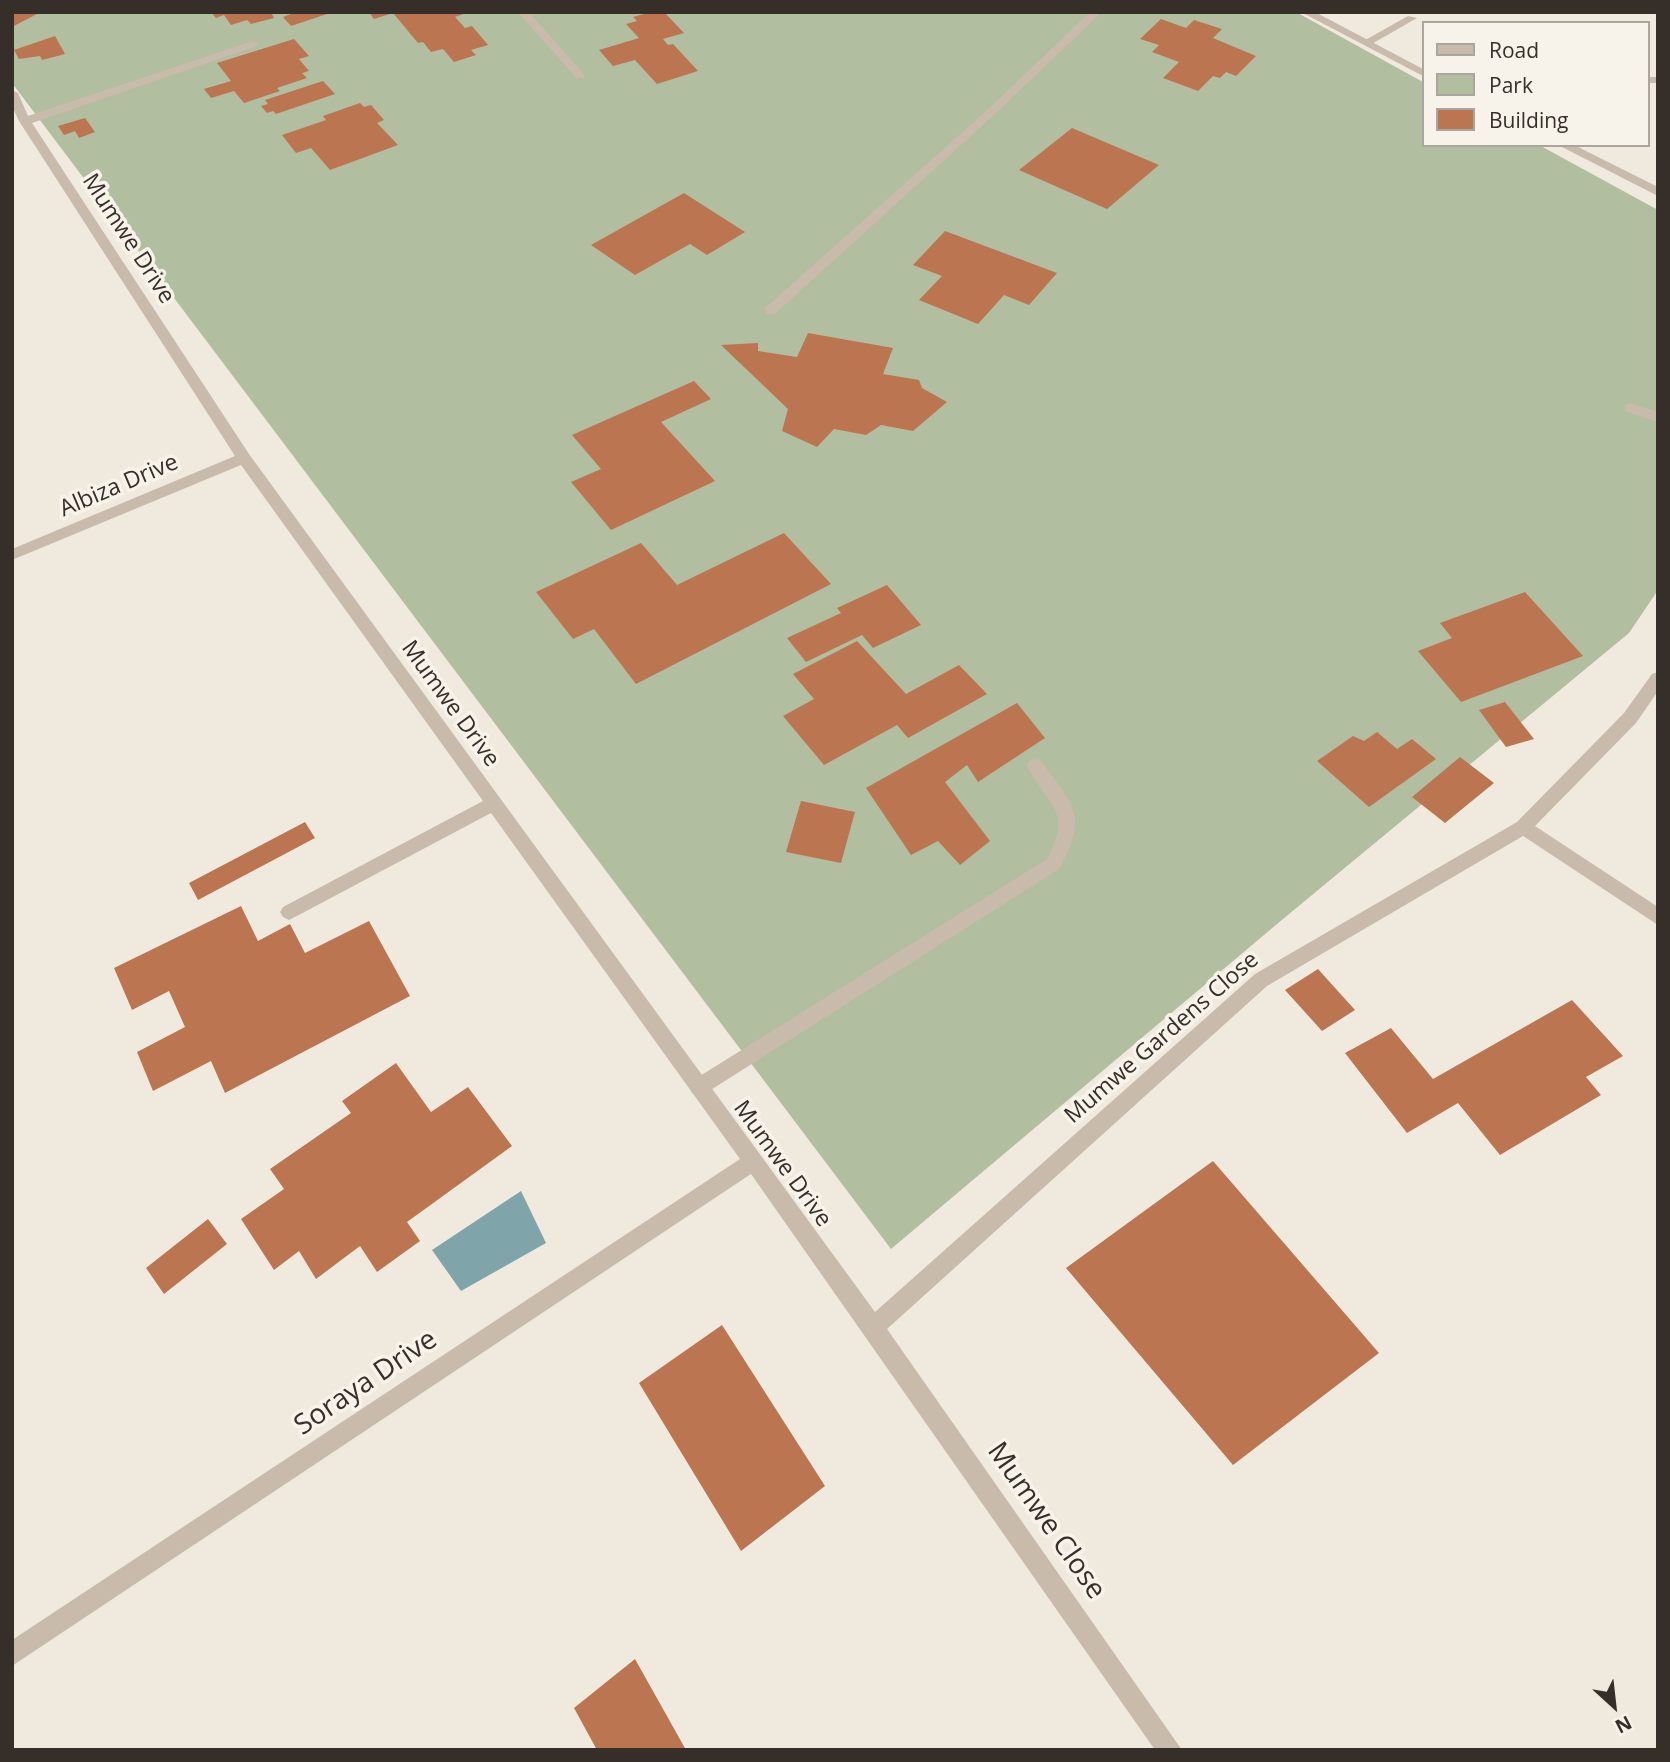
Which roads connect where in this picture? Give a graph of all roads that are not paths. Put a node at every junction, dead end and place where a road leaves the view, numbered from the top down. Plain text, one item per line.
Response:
1 (523, 12) edge
2 (1097, 12) edge
3 (1306, 12) edge
4 (1401, 12) edge
5 (1412, 18) junction
6 (1422, 23) edge
7 (1366, 43) junction
8 (253, 44) dead end
9 (1422, 72) edge
10 (580, 76) dead end
11 (12, 93) edge
12 (25, 121) junction
13 (1568, 147) edge
14 (1658, 192) edge
15 (770, 311) dead end
16 (1629, 408) dead end
17 (1658, 417) edge
18 (244, 458) junction
19 (12, 555) edge
20 (1658, 678) edge
21 (1035, 766) dead end
22 (494, 804) junction
23 (1523, 827) junction
24 (289, 912) dead end
25 (1658, 917) edge
26 (699, 1087) junction
27 (752, 1162) junction
28 (873, 1327) junction
29 (12, 1654) edge
30 (1170, 1750) edge

1 - 10 street
2 - 15 street
3 - 7 street
4 - 5 street
5 - 6 street
5 - 7 street
7 - 9 street
8 - 12 street
11 - 12 street, Mumwe Drive
12 - 18 street, Mumwe Drive
13 - 14 street
16 - 17 street
18 - 19 street, Albiza Drive
18 - 22 street, Mumwe Drive
20 - 23 street, Mumwe Gardens Close
21 - 26 street
22 - 24 street
22 - 26 street, Mumwe Drive
23 - 25 street
23 - 28 street, Mumwe Gardens Close
26 - 27 street, Mumwe Drive
27 - 28 street, Mumwe Drive
27 - 29 street, Soraya Drive
28 - 30 street, Mumwe Close

